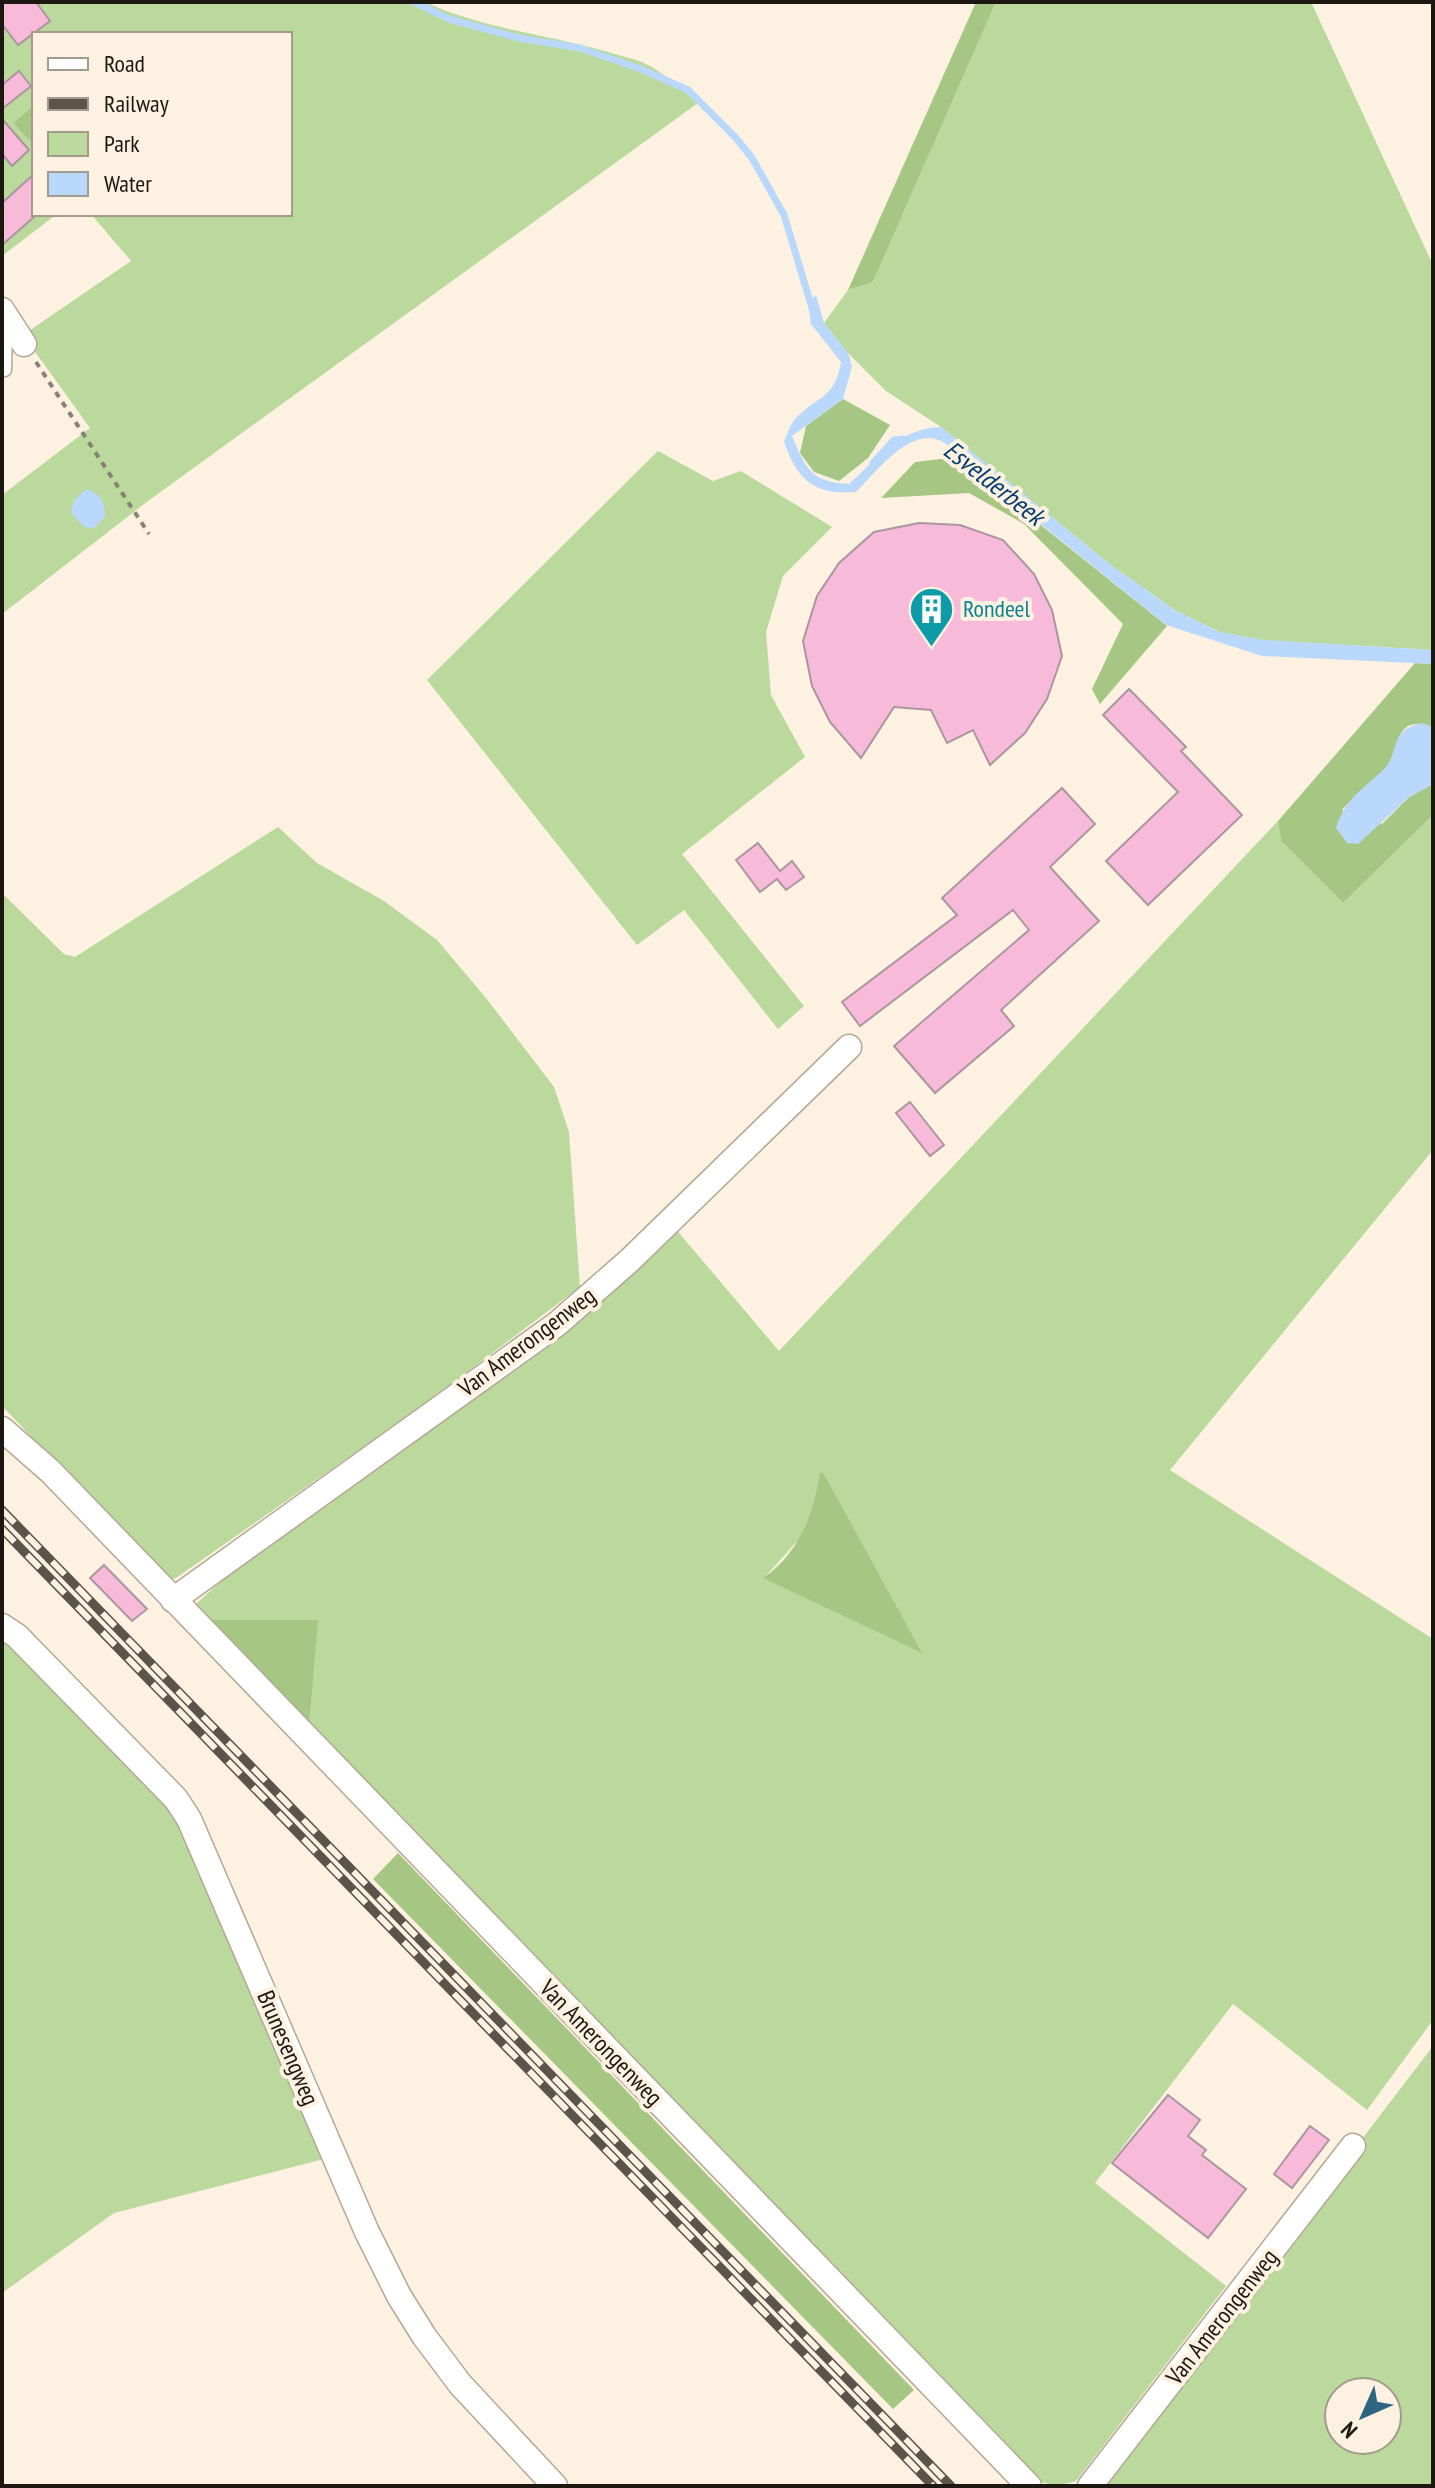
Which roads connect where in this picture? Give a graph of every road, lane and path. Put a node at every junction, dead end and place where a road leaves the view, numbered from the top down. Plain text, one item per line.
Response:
1 (4, 314) edge
2 (24, 344) joint
3 (5, 370) dead end
4 (149, 534) dead end
5 (849, 1047) dead end
6 (2, 1429) edge
7 (173, 1600) junction
8 (2, 1626) edge
9 (1353, 2146) dead end
10 (555, 2486) edge
11 (1029, 2486) edge
12 (1090, 2486) edge

1 - 2 street
1 - 3 lane
2 - 4 path
5 - 7 street, Van Amerongenweg
6 - 7 street, Van Amerongenweg
7 - 11 street, Van Amerongenweg
8 - 10 street, Brunesengweg
9 - 12 street, Van Amerongenweg

